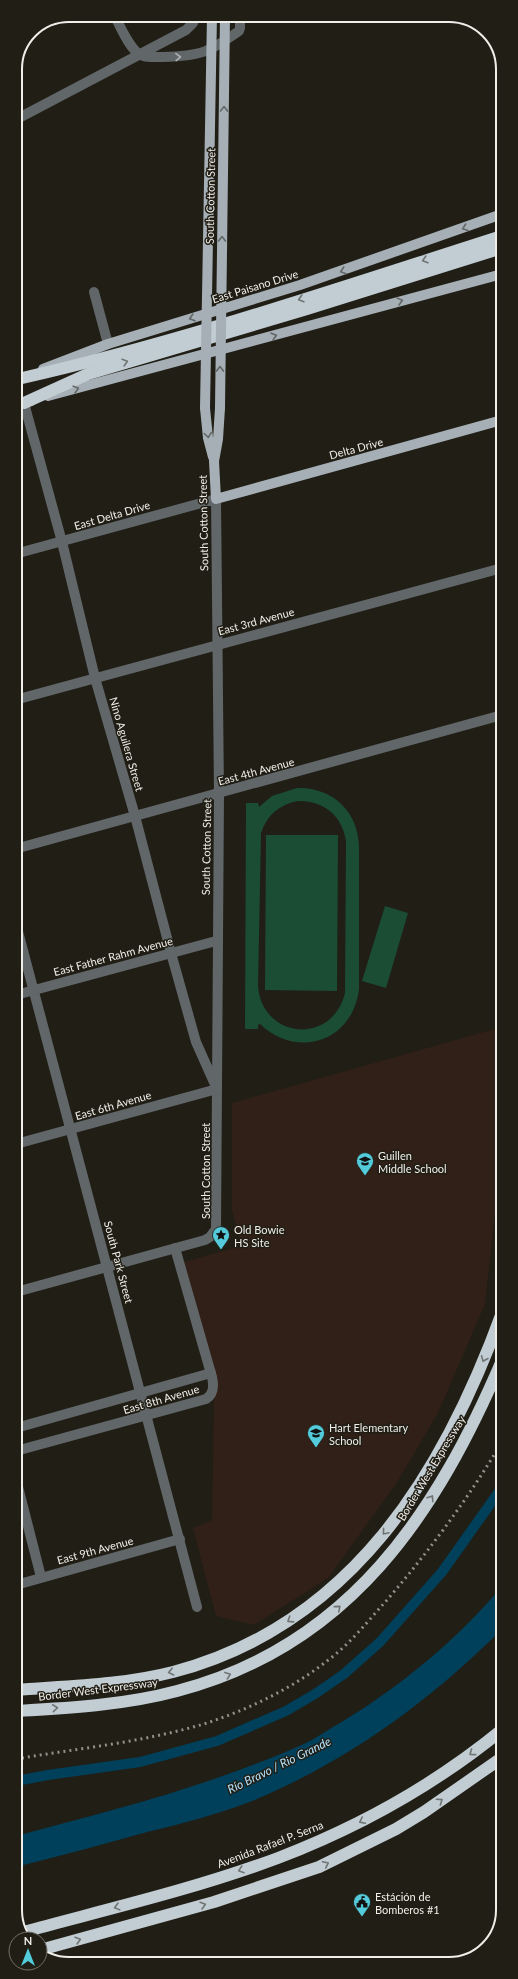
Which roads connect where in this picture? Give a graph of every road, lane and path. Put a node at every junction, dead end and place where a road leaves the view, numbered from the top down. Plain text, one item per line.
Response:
1 (118, 22) edge
2 (193, 22) edge
3 (212, 22) edge
4 (225, 22) edge
5 (240, 22) edge
6 (139, 54) junction
7 (22, 116) edge
8 (496, 216) edge
9 (496, 238) edge
10 (496, 250) edge
11 (496, 276) edge
12 (94, 292) dead end
13 (108, 344) junction
14 (22, 374) edge
15 (22, 375) edge
16 (22, 403) edge
17 (22, 403) edge
18 (22, 411) edge
19 (496, 422) edge
20 (214, 461) junction
21 (216, 499) junction
22 (62, 542) junction
23 (22, 552) edge
24 (496, 570) edge
25 (216, 644) junction
26 (95, 678) junction
27 (22, 698) edge
28 (496, 717) edge
29 (219, 794) junction
30 (135, 816) junction
31 (22, 847) edge
32 (216, 941) junction
33 (22, 949) edge
34 (171, 952) junction
35 (32, 990) junction
36 (22, 993) edge
37 (217, 1089) junction
38 (71, 1129) junction
39 (22, 1142) edge
40 (175, 1248) junction
41 (108, 1267) junction
42 (22, 1290) edge
43 (496, 1328) edge
44 (211, 1373) junction
45 (496, 1373) edge
46 (140, 1393) junction
47 (147, 1416) junction
48 (22, 1426) edge
49 (22, 1449) edge
50 (22, 1503) edge
51 (180, 1539) junction
52 (41, 1577) junction
53 (22, 1583) edge
54 (197, 1607) dead end
55 (22, 1689) edge
56 (22, 1710) edge
57 (496, 1734) edge
58 (496, 1762) edge
59 (27, 1931) edge
60 (48, 1948) edge

1 - 6 street
2 - 6 street
3 -> 20 main road, South Cotton Street, bridge
20 -> 4 main road, South Cotton Street, bridge
6 -> 5 street
6 - 7 street
8 -> 13 main road, East Paisano Drive
9 -> 15 highway
16 -> 10 highway
17 -> 11 main road
12 - 13 street
13 - 14 main road, East Paisano Drive
18 - 22 street, Nino Aguilera Street
19 - 21 main road, Delta Drive
20 - 21 main road, South Cotton Street
21 - 22 street, East Delta Drive
21 - 25 street, South Cotton Street
22 - 23 street, East Delta Drive
22 - 26 street, Nino Aguilera Street
24 - 25 street, East 3rd Avenue
25 - 26 street, East 3rd Avenue
25 - 29 street, South Cotton Street
26 - 27 street, East 3rd Avenue
26 - 30 street, Nino Aguilera Street
28 - 29 street, East 4th Avenue
29 - 30 street, East 4th Avenue
29 - 32 street, South Cotton Street
30 - 31 street, East 4th Avenue
30 - 34 street, Nino Aguilera Street
32 - 34 street, East Father Rahm Avenue
32 - 37 street, South Cotton Street
33 - 35 street, South Park Street
34 - 35 street, East Father Rahm Avenue
34 - 37 street, Nino Aguilera Street
35 - 36 street, East Father Rahm Avenue
35 - 38 street, South Park Street
37 - 38 street, East 6th Avenue
37 - 40 street, South Cotton Street
38 - 39 street, East 6th Avenue
38 - 41 street, South Park Street
40 - 41 street
40 - 44 street
41 - 42 street
41 - 46 street, South Park Street
43 -> 55 highway
44 - 46 street, East 8th Avenue
44 - 47 street, East 8th Avenue
56 -> 45 highway, Border West Expressway
46 - 47 street, South Park Street
46 - 48 street, East 8th Avenue
47 - 49 street, East 8th Avenue
47 - 51 street, South Park Street
50 - 52 street
51 - 52 street, East 9th Avenue
51 - 54 street, South Park Street
52 - 53 street, East 9th Avenue
57 -> 59 highway, Avenida Rafael P. Serna
60 -> 58 highway

